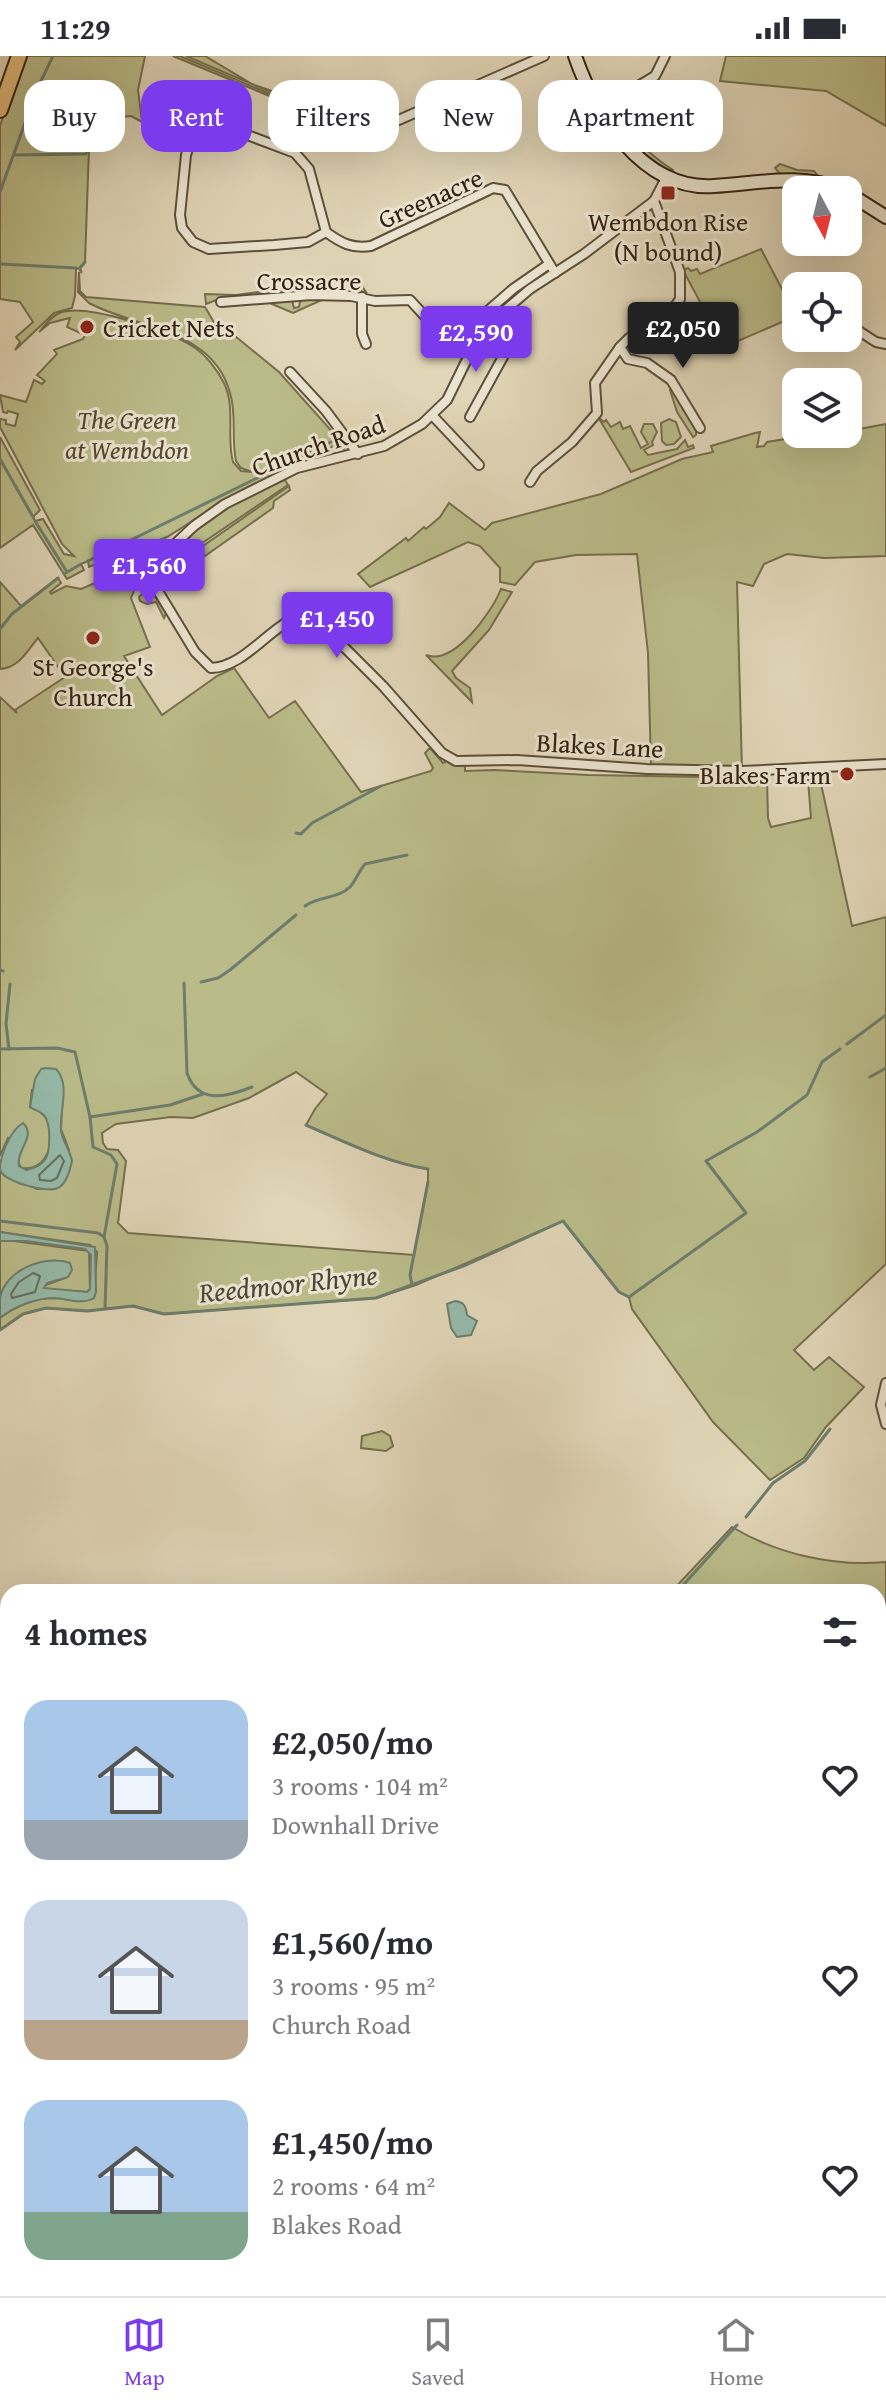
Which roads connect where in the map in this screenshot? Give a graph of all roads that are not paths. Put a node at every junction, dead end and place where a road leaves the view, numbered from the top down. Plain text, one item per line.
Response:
1 (19, 56) edge
2 (544, 56) edge
3 (575, 56) edge
4 (665, 56) edge
5 (586, 80) edge
6 (648, 80) edge
7 (0, 110) edge
8 (399, 120) edge
9 (636, 152) edge
10 (667, 176) junction
11 (782, 182) edge
12 (654, 201) junction
13 (862, 202) edge
14 (886, 217) edge
15 (326, 232) junction
16 (549, 264) junction
17 (555, 273) junction
18 (362, 297) junction
19 (221, 302) dead end
20 (484, 332) junction
21 (862, 333) edge
22 (362, 334) junction
23 (350, 335) dead end
24 (460, 335) dead end
25 (366, 344) dead end
26 (886, 344) edge
27 (620, 347) junction
28 (469, 354) junction
29 (290, 372) dead end
30 (432, 415) junction
31 (470, 417) dead end
32 (700, 428) dead end
33 (358, 454) junction
34 (479, 465) dead end
35 (530, 482) dead end
36 (456, 761) joint
37 (886, 764) edge
38 (886, 1383) edge
39 (886, 1424) edge

1 - 7 main road
2 - 8 street
3 - 5 main road
4 - 6 street
9 - 10 main road
10 - 11 main road
10 - 12 street, Church Road
12 - 17 street, Church Road
12 - 27 street
13 - 14 main road
15 - 15 street
15 - 16 street, Greenacre
16 - 17 street, Greenacre
16 - 24 street
17 - 20 street, Church Road
18 - 19 street, Crossacre
18 - 22 street
18 - 28 street, Crossacre
20 - 28 street, Church Road
20 - 31 street
21 - 26 street
22 - 23 street
22 - 25 street
27 - 32 street
27 - 35 street
28 - 30 street, Church Road
29 - 33 street
30 - 33 street, Church Road
30 - 34 street
33 - 36 street, Church Road
36 - 37 street, Blakes Lane
38 - 39 street

